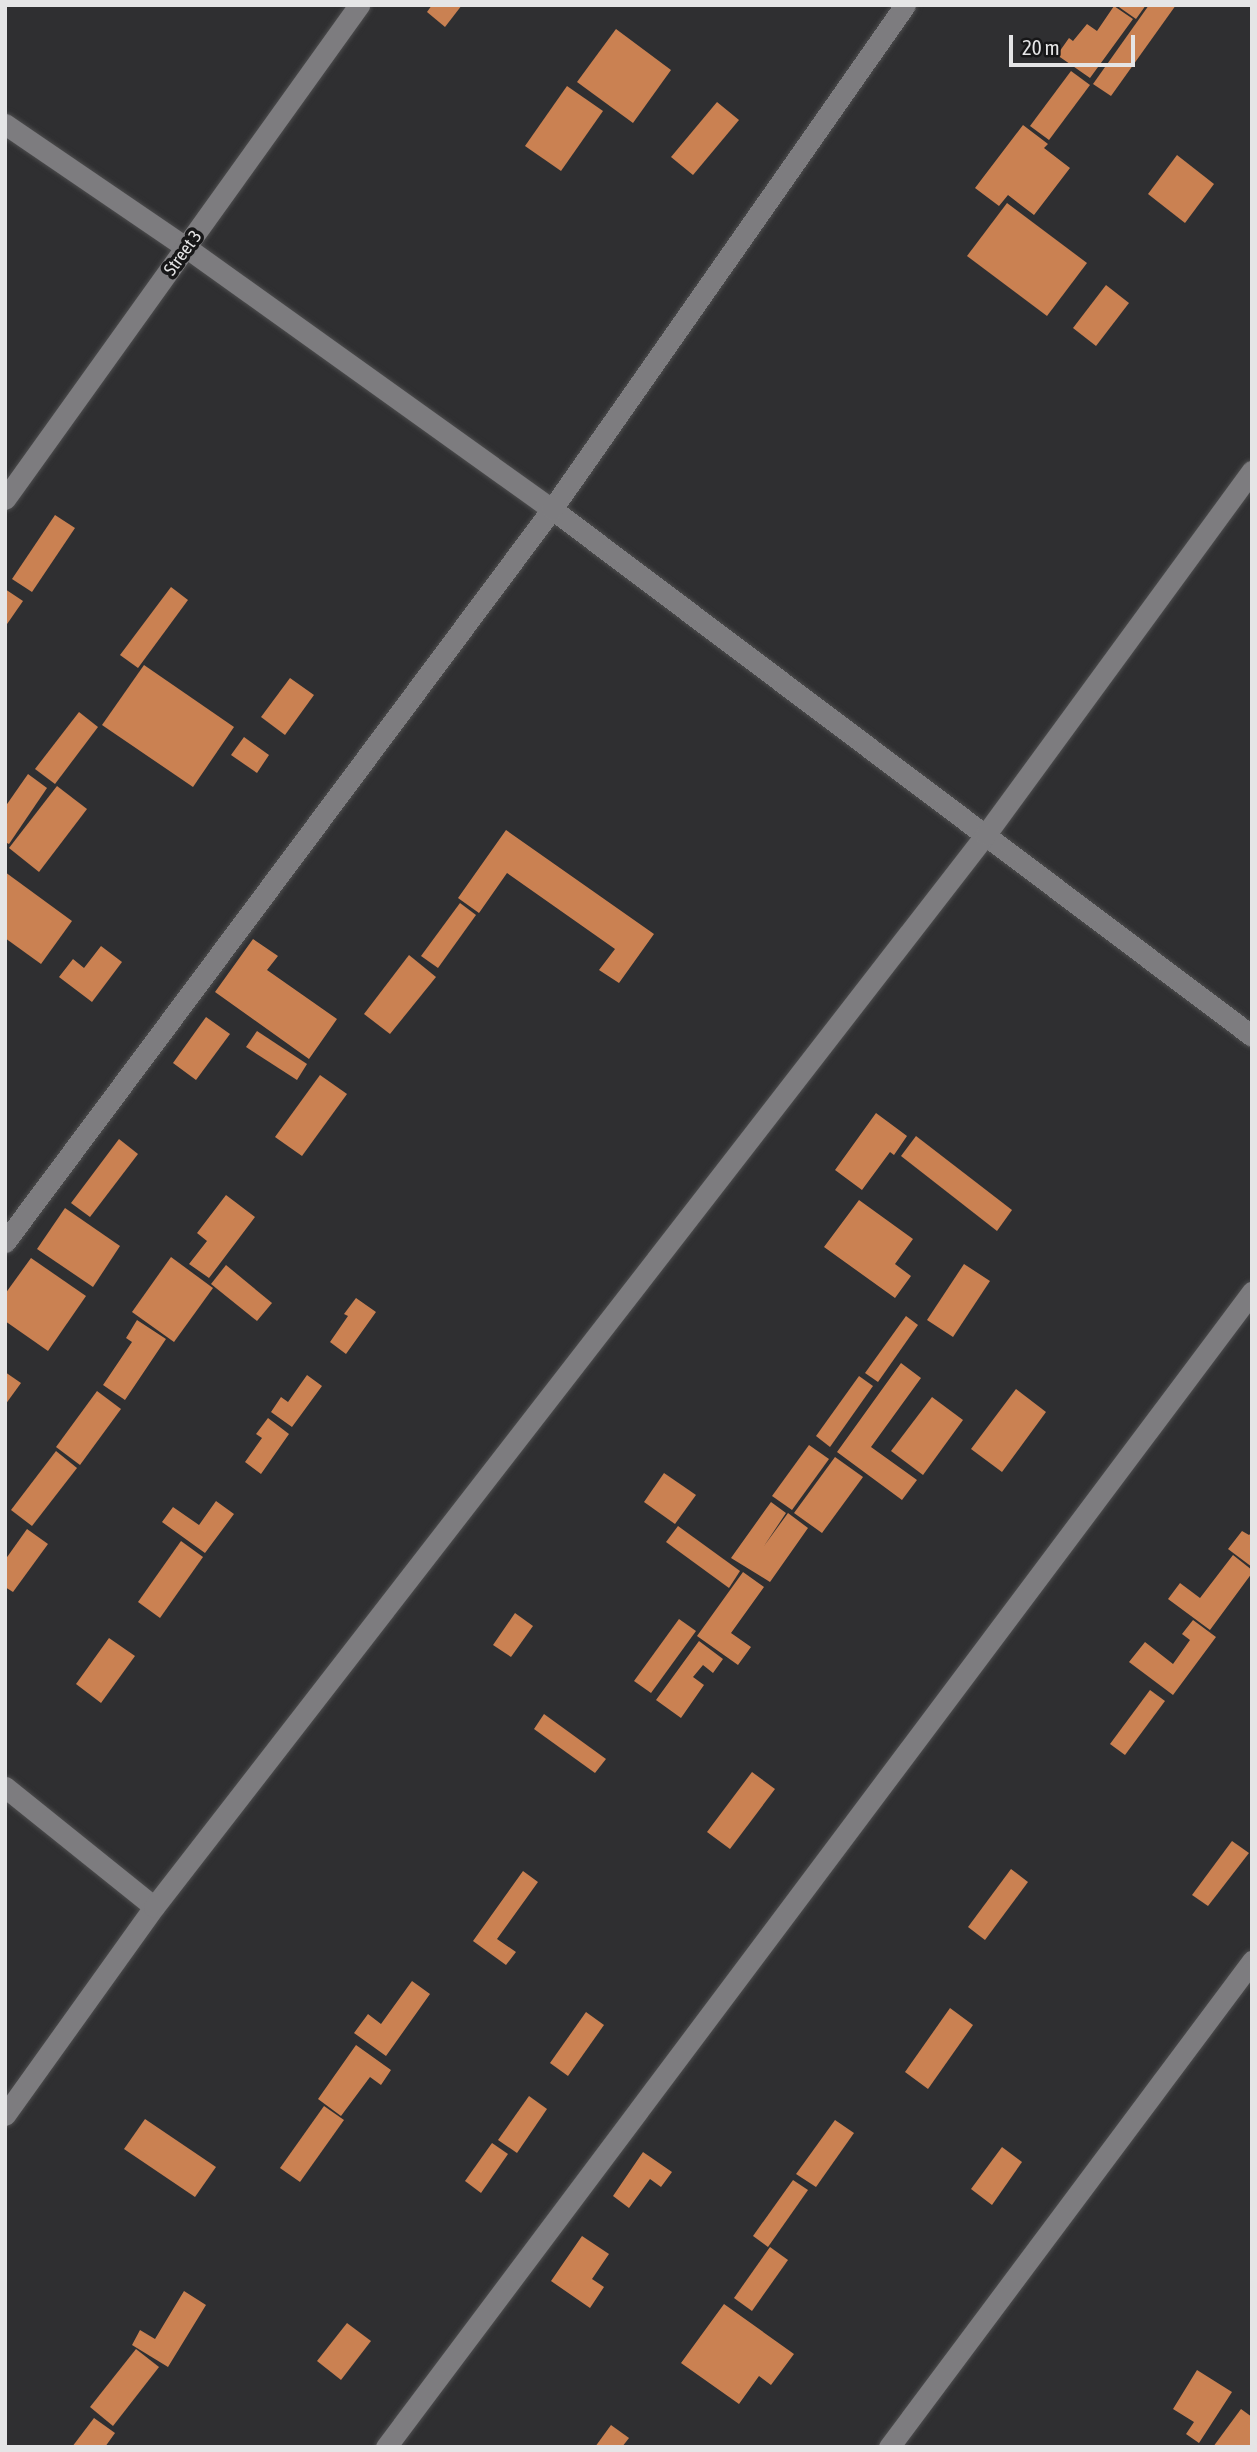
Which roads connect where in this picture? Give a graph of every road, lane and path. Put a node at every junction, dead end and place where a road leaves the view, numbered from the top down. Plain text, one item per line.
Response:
1 (359, 5) edge
2 (905, 5) edge
3 (5, 124) edge
4 (187, 248) junction
5 (1252, 471) edge
6 (5, 499) edge
7 (552, 509) junction
8 (986, 834) junction
9 (1252, 1036) edge
10 (5, 1242) edge
11 (1252, 1292) edge
12 (5, 1787) edge
13 (154, 1907) junction
14 (1252, 1961) edge
15 (5, 2115) edge
16 (386, 2447) edge
17 (889, 2447) edge

1 - 4 street, Street 3
2 - 7 street
3 - 4 street
4 - 6 street, Street 3
4 - 7 street
5 - 8 street
7 - 8 street
7 - 10 street
8 - 9 street
8 - 13 street
11 - 16 street
12 - 13 street
13 - 15 street
14 - 17 street

